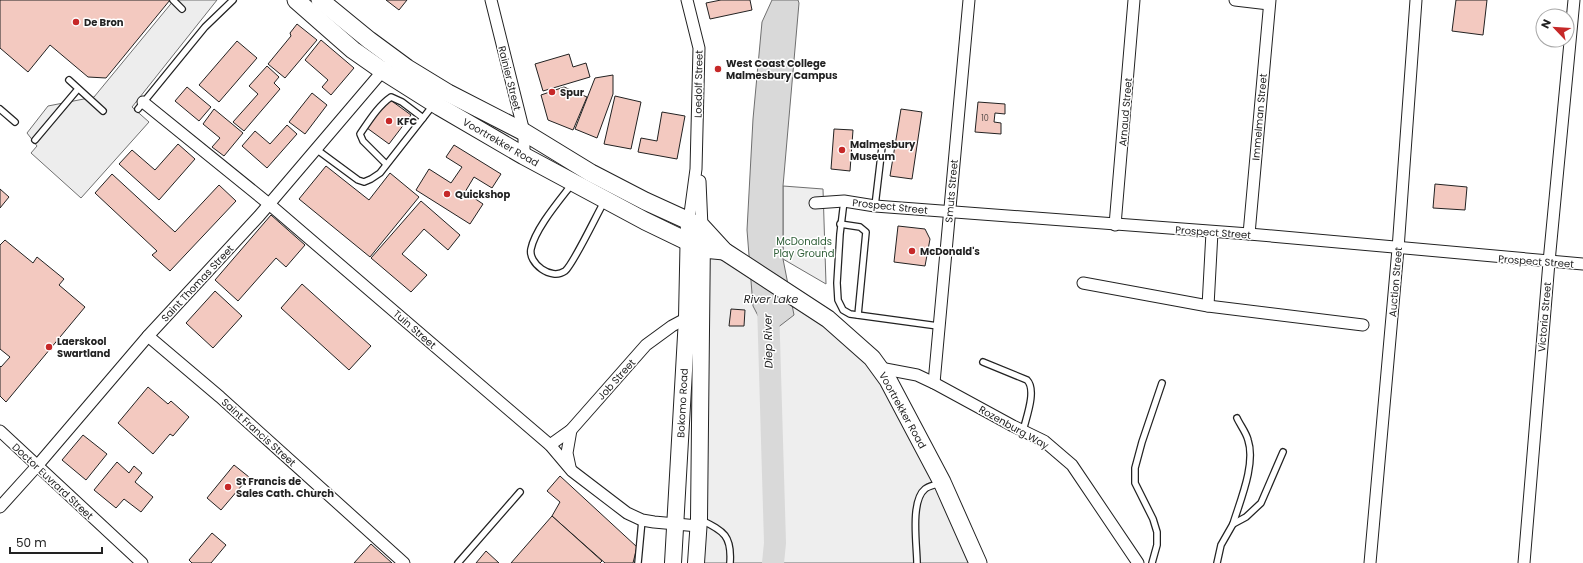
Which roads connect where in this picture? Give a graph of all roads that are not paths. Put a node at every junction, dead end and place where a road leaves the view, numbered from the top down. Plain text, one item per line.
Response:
1 (173, 0) edge
2 (233, 0) edge
3 (296, 0) edge
4 (320, 0) edge
5 (491, 0) edge
6 (687, 0) edge
7 (969, 0) edge
8 (1134, 0) edge
9 (1235, 0) edge
10 (1416, 0) edge
11 (1574, 0) edge
12 (1270, 2) edge
13 (182, 9) dead end
14 (388, 65) junction
15 (69, 80) dead end
16 (78, 89) junction
17 (434, 104) junction
18 (140, 106) joint
19 (0, 109) edge
20 (103, 111) dead end
21 (423, 118) junction
22 (15, 122) dead end
23 (524, 132) junction
24 (35, 140) dead end
25 (882, 147) dead end
26 (316, 150) junction
27 (524, 156) junction
28 (386, 164) junction
29 (572, 183) junction
30 (605, 200) junction
31 (844, 201) junction
32 (815, 202) dead end
33 (269, 204) junction
34 (875, 206) junction
35 (949, 212) junction
36 (696, 224) junction
37 (840, 224) junction
38 (1115, 224) junction
39 (1212, 232) junction
40 (1249, 234) junction
41 (696, 246) junction
42 (1398, 249) junction
43 (724, 251) junction
44 (1549, 262) junction
45 (1583, 264) edge
46 (1083, 283) dead end
47 (1208, 306) junction
48 (858, 315) junction
49 (687, 318) junction
50 (1363, 325) dead end
51 (938, 326) junction
52 (148, 336) junction
53 (983, 362) dead end
54 (880, 368) junction
55 (934, 383) junction
56 (1162, 383) dead end
57 (1237, 418) dead end
58 (571, 430) junction
59 (0, 431) edge
60 (1023, 431) junction
61 (550, 445) junction
62 (1283, 452) dead end
63 (36, 466) junction
64 (572, 471) junction
65 (942, 482) junction
66 (520, 492) dead end
67 (0, 507) edge
68 (642, 520) junction
69 (698, 523) junction
70 (675, 524) junction
71 (1233, 524) junction
72 (142, 563) edge
73 (404, 563) edge
74 (458, 563) edge
75 (638, 563) edge
76 (673, 563) edge
77 (696, 563) edge
78 (730, 563) edge
79 (917, 563) edge
80 (978, 563) edge
81 (1138, 563) edge
82 (1152, 563) edge
83 (1217, 563) edge
84 (1370, 563) edge
85 (1524, 563) edge

1 - 13 lane
2 - 18 lane
3 - 14 main road, Voortrekker Road
4 - 14 main road, Voortrekker Road
5 - 23 street, Rainier Street
6 - 36 street, Loedolf Street
7 - 35 street, Smuts Street
8 - 38 street, Arnaud Street
9 - 12 street
10 - 42 street, Auction Street
11 - 44 street, Victoria Street
12 - 40 street, Immelman Street
14 - 17 main road, Voortrekker Road
14 - 23 main road, Voortrekker Road
14 - 26 street, Saint Thomas Street
15 - 16 lane
16 - 20 lane
16 - 24 lane
17 - 21 lane
17 - 27 main road, Voortrekker Road
18 - 33 street, Tuin Street
19 - 22 lane
21 - 28 lane
21 - 28 lane
23 - 27 street, Rainier Street
23 - 36 main road, Voortrekker Road
25 - 34 lane
26 - 28 lane
26 - 33 street, Saint Thomas Street
27 - 29 main road, Voortrekker Road
29 - 30 main road, Voortrekker Road
29 - 30 lane
30 - 41 main road, Voortrekker Road
31 - 32 street, Prospect Street
31 - 34 street, Prospect Street
31 - 37 lane
33 - 52 street, Saint Thomas Street
33 - 61 street, Tuin Street
34 - 35 street, Prospect Street
35 - 38 street, Prospect Street
35 - 51 street, Smuts Street
36 - 41 main road
36 - 43 main road, Voortrekker Road
37 - 48 lane
37 - 48 lane
38 - 39 street, Prospect Street
39 - 40 street, Prospect Street
39 - 47 street
40 - 42 street, Prospect Street
41 - 43 main road, Voortrekker Road
41 - 49 main road, Bokomo Road
41 - 69 main road, Bokomo Road
42 - 44 street, Prospect Street
42 - 84 street, Auction Street
43 - 54 main road, Voortrekker Road
44 - 45 street, Prospect Street
44 - 85 street, Victoria Street
46 - 47 street
47 - 50 street
48 - 51 lane
49 - 58 street, Job Street
49 - 70 main road, Bokomo Road
51 - 55 street, Smuts Street
52 - 63 street, Saint Thomas Street
52 - 73 street, Saint Francis Street
53 - 60 lane
54 - 55 street, Rozenburg Way
54 - 65 main road, Voortrekker Road
55 - 60 street, Rozenburg Way
56 - 82 lane
57 - 71 lane
58 - 61 street, Job Street
58 - 64 street
59 - 63 street, Doctor Euvrard Street
60 - 81 street, Rozenburg Way
61 - 64 street, Tuin Street
62 - 71 lane
63 - 67 street, Saint Thomas Street
63 - 72 street, Doctor Euvrard Street
64 - 68 street, Tuin Street
65 - 79 lane
65 - 80 main road, Voortrekker Road
66 - 74 lane
68 - 70 street, Tuin Street
68 - 75 lane
69 - 70 street, Tuin Street
69 - 77 main road, Bokomo Road
69 - 78 lane
70 - 76 main road, Bokomo Road
71 - 83 lane

